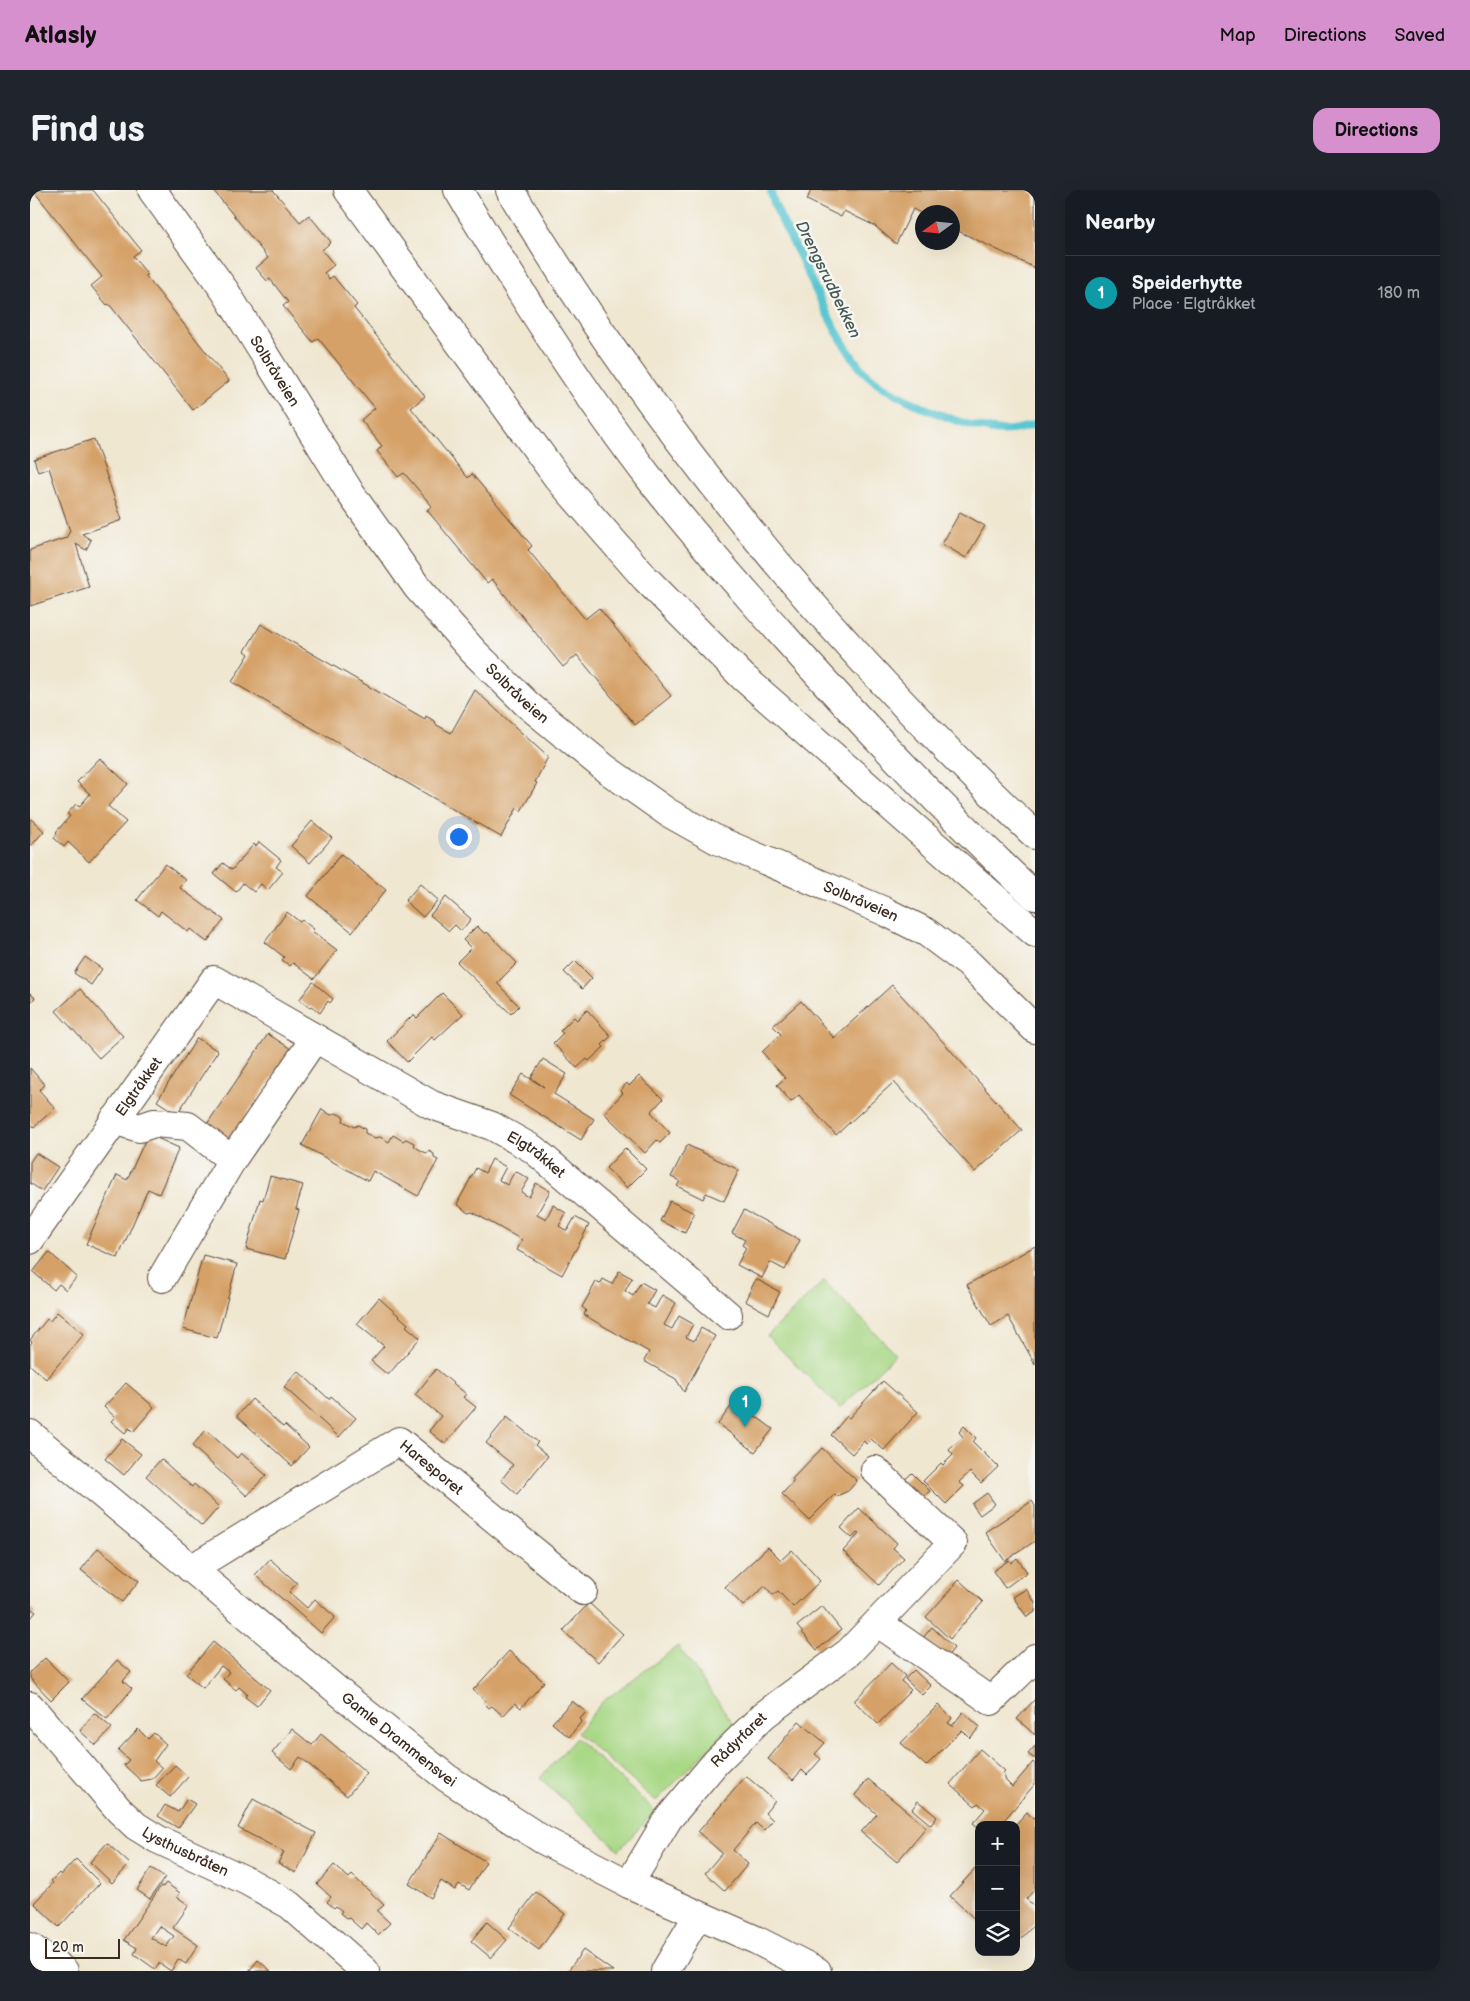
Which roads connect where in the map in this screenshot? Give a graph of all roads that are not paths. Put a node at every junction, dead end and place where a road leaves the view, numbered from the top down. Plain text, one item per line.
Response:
1 (152, 190) edge
2 (348, 190) edge
3 (458, 190) edge
4 (510, 190) edge
5 (1035, 835) edge
6 (1035, 896) edge
7 (1035, 933) edge
8 (1035, 1029) edge
9 (315, 1038) junction
10 (114, 1120) junction
11 (232, 1160) junction
12 (30, 1240) edge
13 (162, 1278) dead end
14 (728, 1315) dead end
15 (30, 1434) edge
16 (875, 1470) dead end
17 (190, 1569) junction
18 (583, 1591) dead end
19 (878, 1622) junction
20 (1035, 1658) edge
21 (30, 1706) edge
22 (629, 1884) junction
23 (698, 1915) junction
24 (30, 1947) edge
25 (64, 1971) edge
26 (365, 1971) edge
27 (665, 1971) edge
28 (817, 1971) edge

1 - 8 main road, Solbråveien
2 - 7 main road
3 - 6 main road
4 - 5 main road
9 - 10 main road, Elgtråkket
9 - 11 main road
9 - 14 main road, Elgtråkket
10 - 11 main road
10 - 12 main road, Elgtråkket
11 - 13 main road
15 - 17 main road, Gamle Drammensvei
16 - 19 main road, Rådyrfaret
17 - 18 main road, Haresporet
17 - 22 main road, Gamle Drammensvei
19 - 20 main road
19 - 22 main road, Rådyrfaret
21 - 26 main road, Lysthusbråten
22 - 23 main road, Gamle Drammensvei
23 - 27 main road
23 - 28 main road, Gamle Drammensvei
24 - 25 main road

